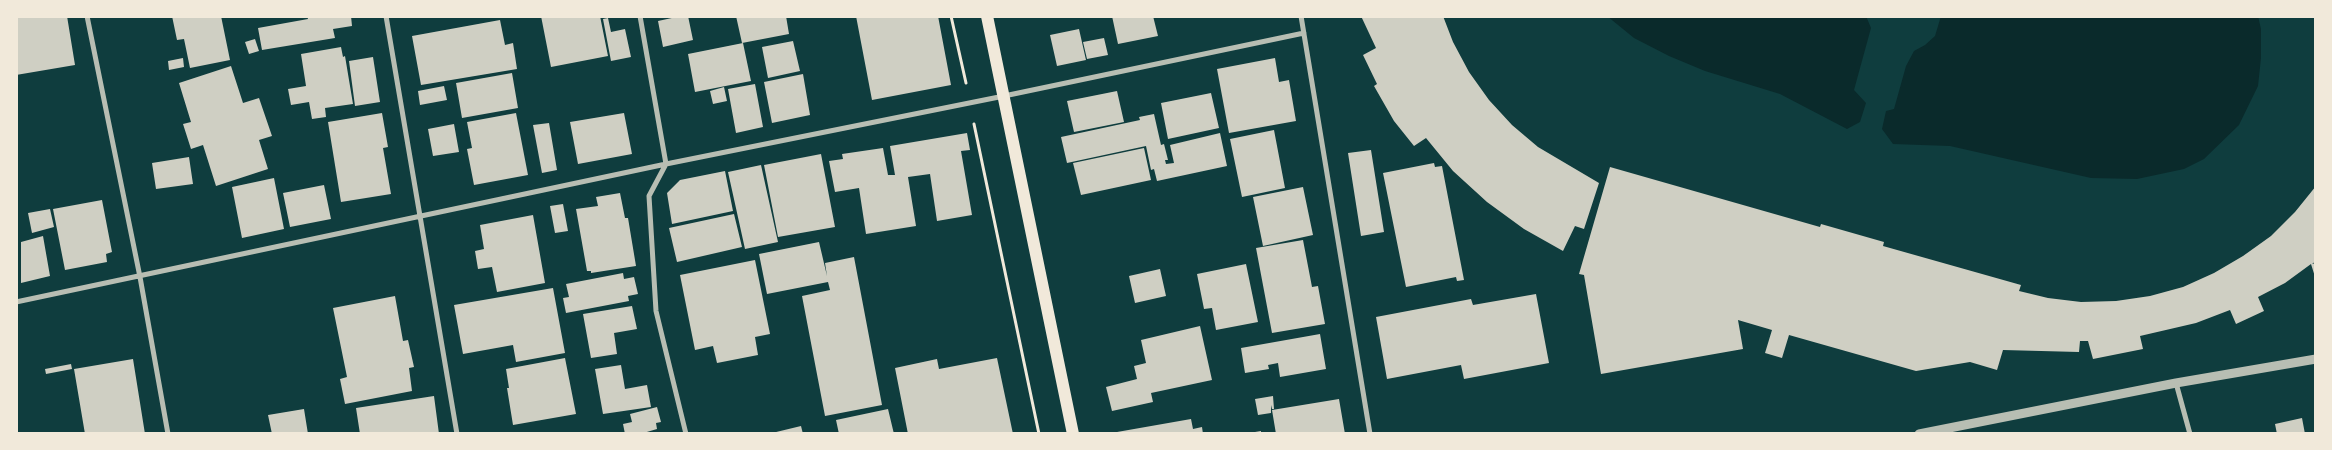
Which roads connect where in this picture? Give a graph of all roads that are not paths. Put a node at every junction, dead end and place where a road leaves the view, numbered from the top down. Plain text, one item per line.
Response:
1 (87, 16) edge
2 (386, 16) edge
3 (640, 16) edge
4 (987, 16) edge
5 (1301, 16) edge
6 (1304, 33) junction
7 (1004, 96) junction
8 (666, 164) junction
9 (420, 216) junction
10 (140, 277) junction
11 (16, 302) edge
12 (2316, 359) edge
13 (2176, 383) junction
14 (168, 434) edge
15 (457, 434) edge
16 (686, 434) edge
17 (1073, 434) edge
18 (1370, 434) edge
19 (1919, 434) edge
20 (2190, 434) edge

1 - 10 street
2 - 9 street
3 - 8 street
4 - 7 main road
5 - 6 street
6 - 7 street
6 - 18 street
7 - 8 street
7 - 17 main road
8 - 9 street
8 - 16 street
9 - 10 street
9 - 15 street
10 - 11 street
10 - 14 street
12 - 13 street
13 - 19 street
13 - 20 street

